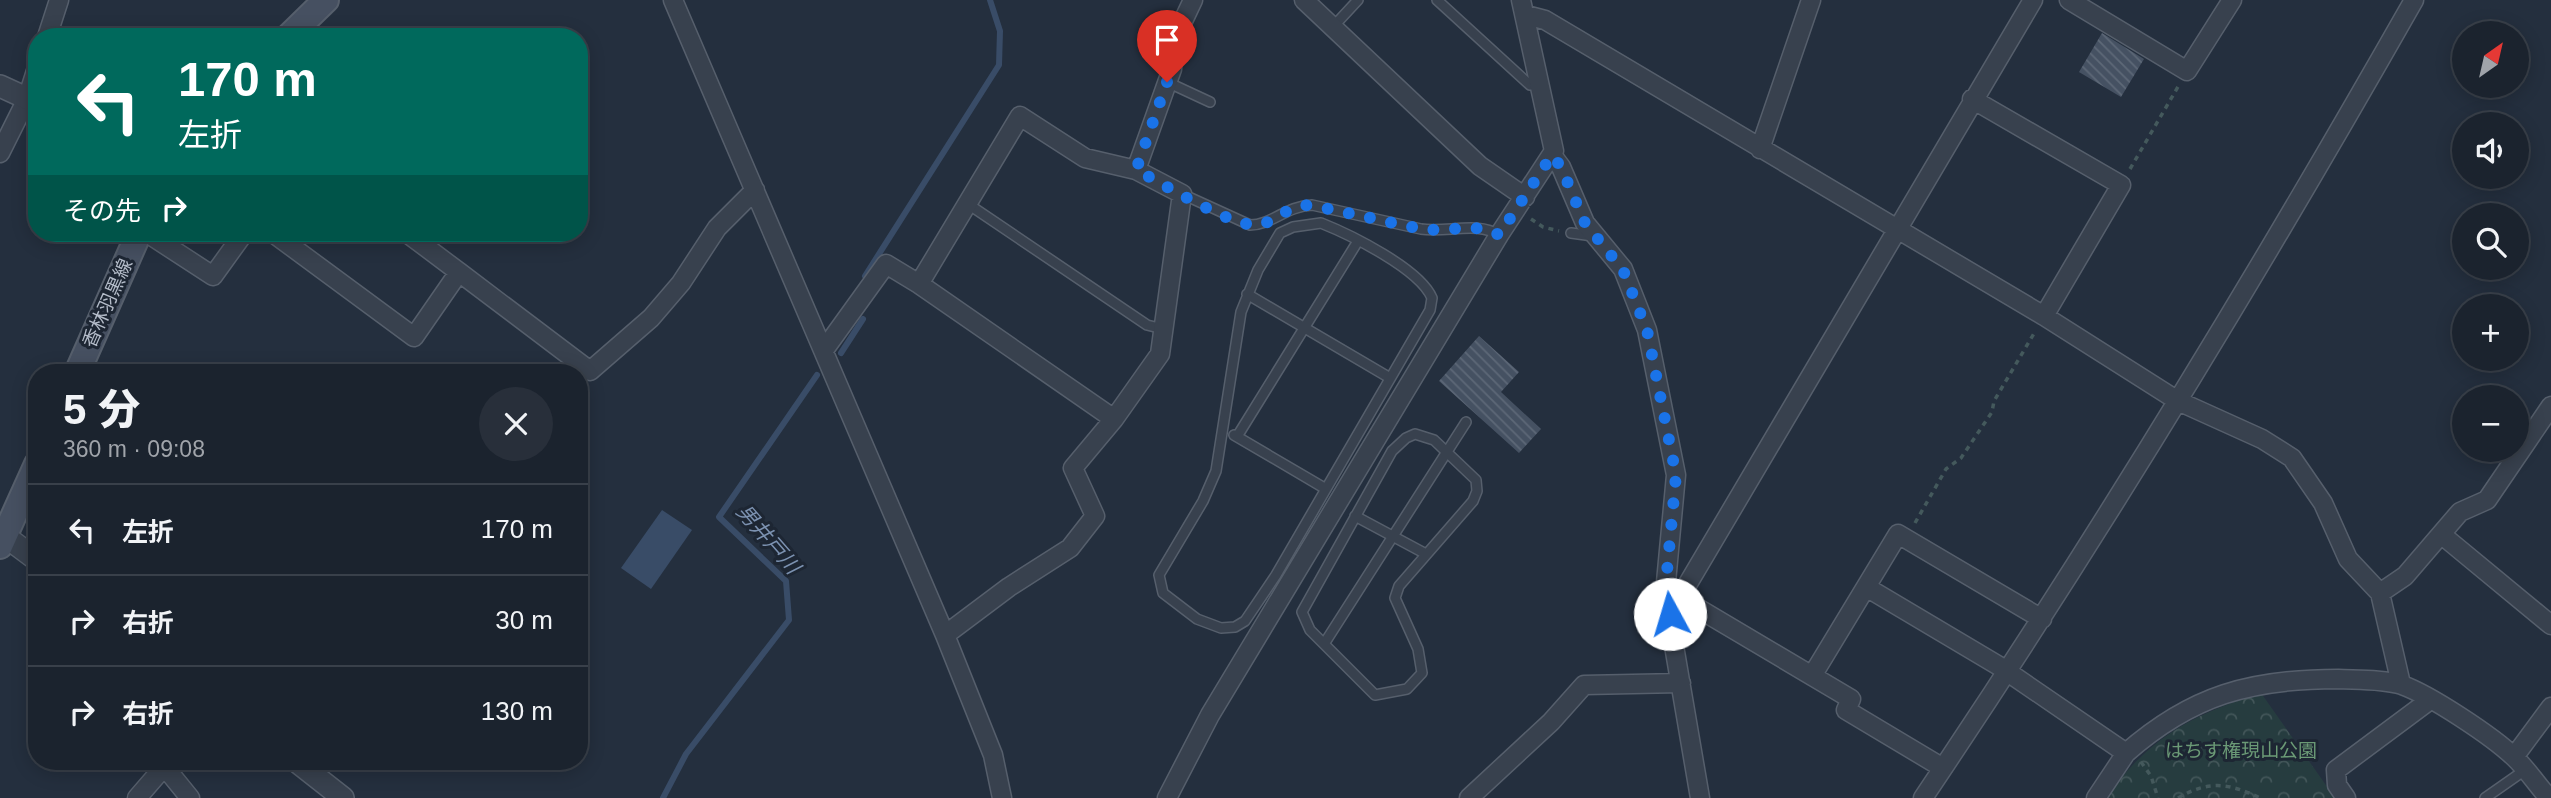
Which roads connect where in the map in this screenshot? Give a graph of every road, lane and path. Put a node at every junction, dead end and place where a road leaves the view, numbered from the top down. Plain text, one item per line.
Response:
1 (59, 0) edge
2 (326, 0) edge
3 (673, 0) edge
4 (1193, 0) edge
5 (1304, 0) edge
6 (1358, 0) edge
7 (1437, 0) edge
8 (1811, 0) edge
9 (2033, 0) edge
10 (2069, 0) edge
11 (2232, 0) edge
12 (2414, 0) edge
13 (1524, 8) edge
14 (50, 28) edge
15 (297, 28) edge
16 (1332, 28) junction
17 (2187, 71) junction
18 (1167, 82) junction
19 (1541, 84) junction
20 (0, 86) edge
21 (28, 99) edge
22 (1972, 99) junction
23 (1210, 102) dead end
24 (28, 108) edge
25 (1760, 149) junction
26 (0, 153) edge
27 (1552, 155) junction
28 (1136, 170) junction
29 (2121, 185) junction
30 (755, 190) junction
31 (1182, 194) junction
32 (968, 204) junction
33 (1524, 205) junction
34 (1896, 231) junction
35 (1571, 233) joint
36 (1499, 235) junction
37 (1593, 236) junction
38 (1358, 241) junction
39 (135, 242) edge
40 (161, 242) edge
41 (237, 242) edge
42 (285, 242) edge
43 (419, 242) edge
44 (459, 272) junction
45 (919, 284) junction
46 (1247, 294) junction
47 (2044, 316) junction
48 (1304, 327) junction
49 (1163, 329) junction
50 (824, 350) junction
51 (81, 364) edge
52 (581, 364) edge
53 (588, 369) edge
54 (1390, 377) junction
55 (2178, 401) junction
56 (2551, 406) edge
57 (1114, 419) junction
58 (1466, 422) dead end
59 (1224, 433) junction
60 (1238, 435) junction
61 (1445, 451) junction
62 (28, 484) edge
63 (1326, 489) junction
64 (1355, 516) junction
65 (2442, 535) junction
66 (1393, 536) junction
67 (1906, 539) junction
68 (3, 541) edge
69 (1426, 554) junction
70 (28, 555) edge
71 (1866, 587) junction
72 (2380, 593) junction
73 (1679, 597) junction
74 (1670, 614) junction
75 (2042, 619) junction
76 (2551, 625) edge
77 (945, 635) junction
78 (1324, 644) junction
79 (2007, 674) junction
80 (1812, 676) junction
81 (1681, 683) junction
82 (2401, 684) junction
83 (2430, 700) junction
84 (2551, 707) edge
85 (2129, 751) junction
86 (2519, 763) junction
87 (1943, 768) junction
88 (162, 770) edge
89 (171, 770) edge
90 (307, 770) edge
91 (137, 798) edge
92 (190, 798) edge
93 (343, 798) edge
94 (1002, 798) edge
95 (1167, 798) edge
96 (1469, 798) edge
97 (1700, 798) edge
98 (1923, 798) edge
99 (2096, 798) edge
100 (2158, 798) edge
101 (2178, 798) edge
102 (2260, 798) edge
103 (2346, 798) edge
104 (2485, 798) edge
105 (2549, 798) edge

1 - 14 street
2 - 15 main road
3 - 30 street
4 - 18 street
5 - 16 street
6 - 16 lane
7 - 19 lane
8 - 25 street
9 - 22 street
10 - 17 street
11 - 17 street
12 - 55 street
13 - 19 street
13 - 25 street
16 - 33 street
17 - 29 path
18 - 23 lane
18 - 28 street
19 - 27 street
20 - 21 street
22 - 29 street
22 - 34 street
24 - 26 street
25 - 34 street
27 - 33 street
27 - 37 street
28 - 31 street
28 - 32 street
29 - 47 street
30 - 50 street
30 - 53 street
31 - 36 lane
31 - 49 street
32 - 45 street
32 - 49 lane
33 - 35 path
33 - 36 street
34 - 47 street
34 - 73 street
35 - 37 lane
36 - 95 street
37 - 74 street
38 - 46 lane
38 - 48 lane
38 - 54 lane
39 - 51 main road, 香林羽黒線
40 - 41 street
42 - 44 street
43 - 44 street
44 - 52 street
45 - 50 street
45 - 57 street
46 - 48 lane
46 - 59 lane
47 - 55 street
47 - 67 path
48 - 54 lane
48 - 60 lane
49 - 57 street
50 - 77 street
54 - 63 lane
55 - 72 street
55 - 75 street
56 - 65 street
57 - 77 street
58 - 61 lane
59 - 60 lane
59 - 63 lane
60 - 63 lane
61 - 64 lane
61 - 66 lane
61 - 69 lane
62 - 68 main road
64 - 66 lane
64 - 78 lane
65 - 72 street
65 - 76 street
66 - 69 lane
66 - 78 lane
67 - 71 street
67 - 75 street
68 - 70 street
69 - 78 lane
71 - 79 street
71 - 80 street
72 - 82 street
73 - 74 street
73 - 80 street
74 - 81 street
75 - 79 street
77 - 94 street
79 - 85 street
79 - 87 street
80 - 87 street
81 - 96 street
81 - 97 street
82 - 83 street
82 - 85 street
83 - 86 street
83 - 103 street
84 - 86 street
85 - 99 street
85 - 100 path
86 - 104 lane
86 - 105 street
87 - 98 street
88 - 91 street
89 - 92 street
90 - 93 street
101 - 102 path

